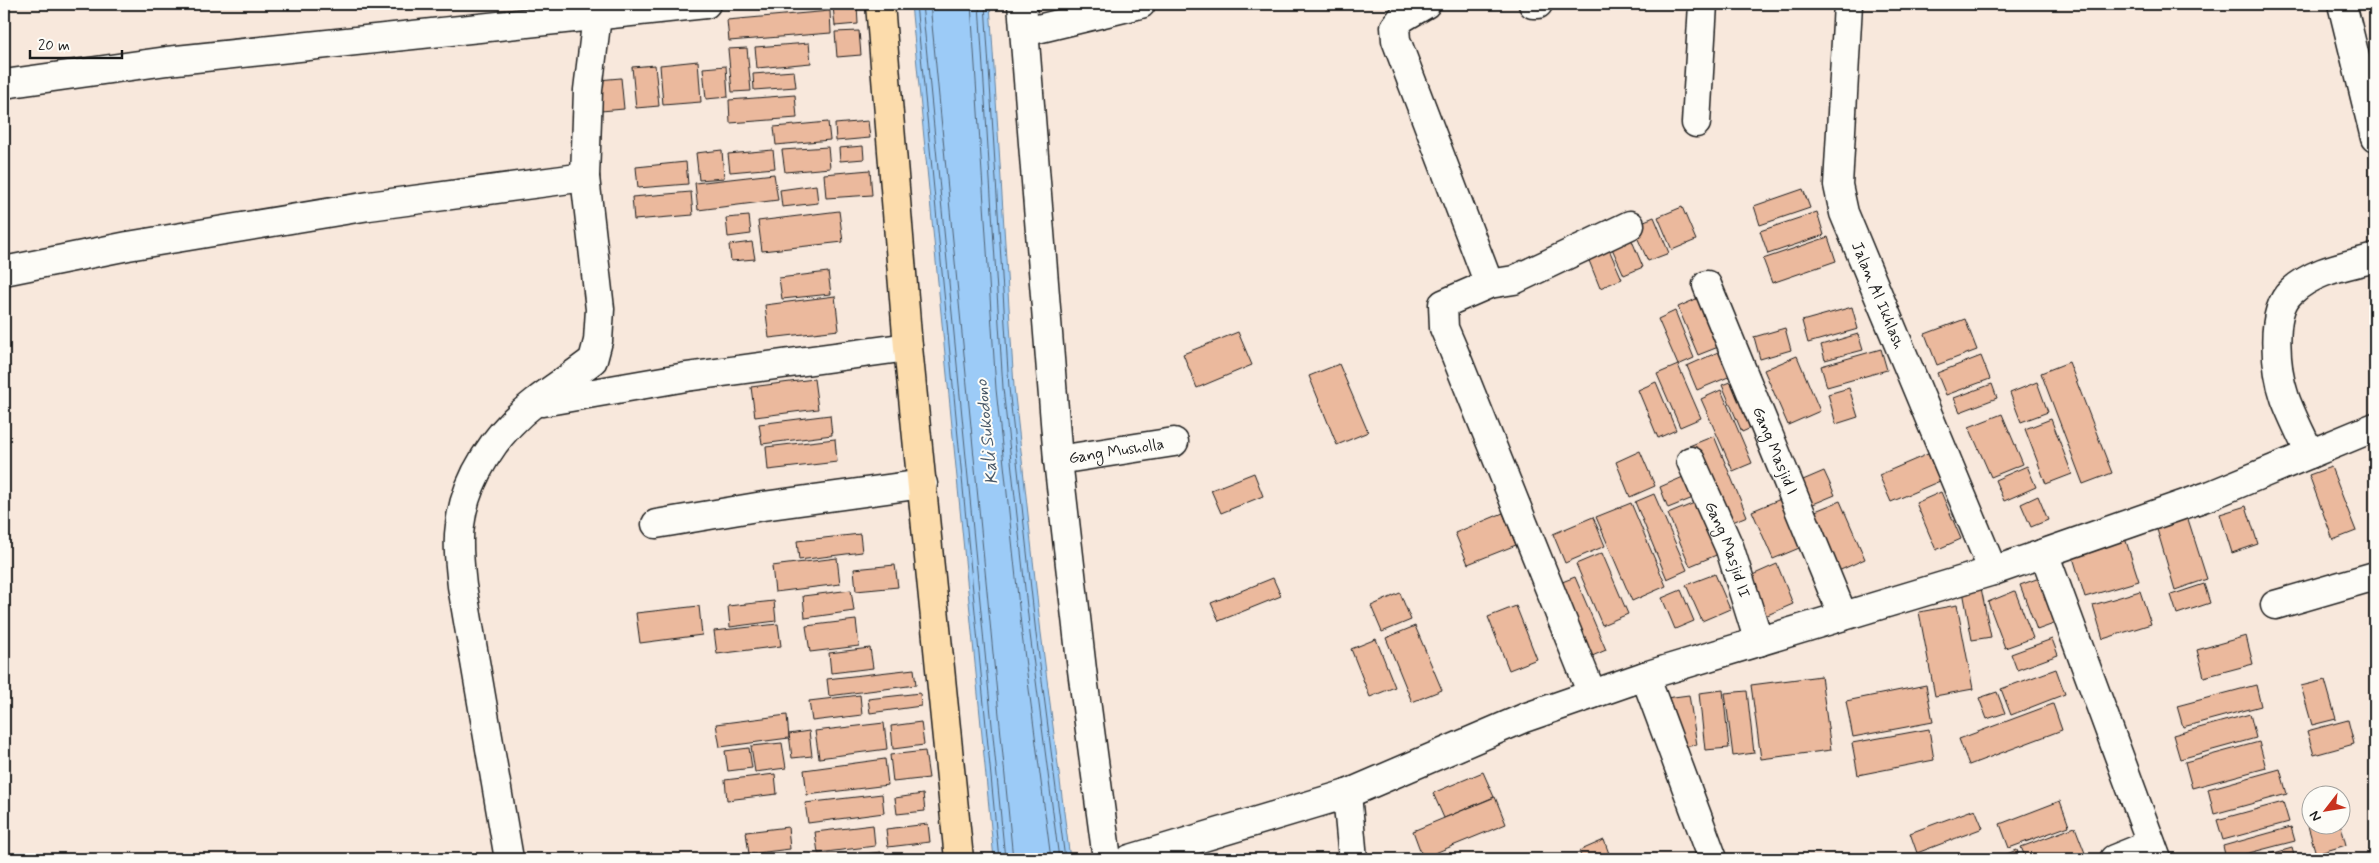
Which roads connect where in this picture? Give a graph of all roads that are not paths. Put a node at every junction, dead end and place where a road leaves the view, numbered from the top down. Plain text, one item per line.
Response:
1 (706, 4) edge
2 (880, 4) edge
3 (1022, 4) edge
4 (1140, 4) edge
5 (1426, 4) edge
6 (1532, 4) edge
7 (1538, 4) edge
8 (1703, 4) edge
9 (1848, 4) edge
10 (2342, 4) edge
11 (596, 10) edge
12 (1025, 32) junction
13 (4, 84) edge
14 (1696, 123) dead end
15 (2375, 138) edge
16 (585, 177) junction
17 (1630, 226) dead end
18 (2375, 258) edge
19 (4, 272) edge
20 (1489, 284) junction
21 (1707, 285) dead end
22 (908, 348) junction
23 (533, 403) junction
24 (2375, 427) edge
25 (1174, 442) dead end
26 (2310, 454) junction
27 (1058, 460) junction
28 (1691, 461) dead end
29 (923, 484) junction
30 (656, 524) dead end
31 (2044, 553) junction
32 (1993, 571) junction
33 (2375, 576) edge
34 (2275, 605) dead end
35 (1843, 616) junction
36 (1759, 642) junction
37 (1645, 676) junction
38 (1592, 694) junction
39 (1347, 794) junction
40 (2154, 852) edge
41 (509, 859) edge
42 (959, 859) edge
43 (1107, 859) edge
44 (1130, 859) edge
45 (1353, 859) edge
46 (1713, 859) edge
47 (2114, 859) edge

1 - 11 street
2 - 22 main road
3 - 12 street
4 - 12 street
5 - 20 street
6 - 7 street
8 - 14 street
9 - 32 street, Jalan Al Ikhlash
10 - 15 street
11 - 13 street
11 - 16 street
12 - 27 street
16 - 19 street
16 - 23 street
17 - 20 street
18 - 26 street
20 - 38 street
21 - 35 street, Gang Masjid I
22 - 23 street
22 - 29 main road
23 - 41 street
24 - 26 street
25 - 27 street, Gang Musholla
26 - 31 street
27 - 43 street
28 - 36 street, Gang Masjid II
29 - 30 street
29 - 42 main road
31 - 32 street
31 - 40 street
32 - 35 street
33 - 34 street
35 - 36 street
36 - 37 street
37 - 38 street
37 - 46 street
38 - 39 street
39 - 44 street
39 - 45 street
40 - 47 street

